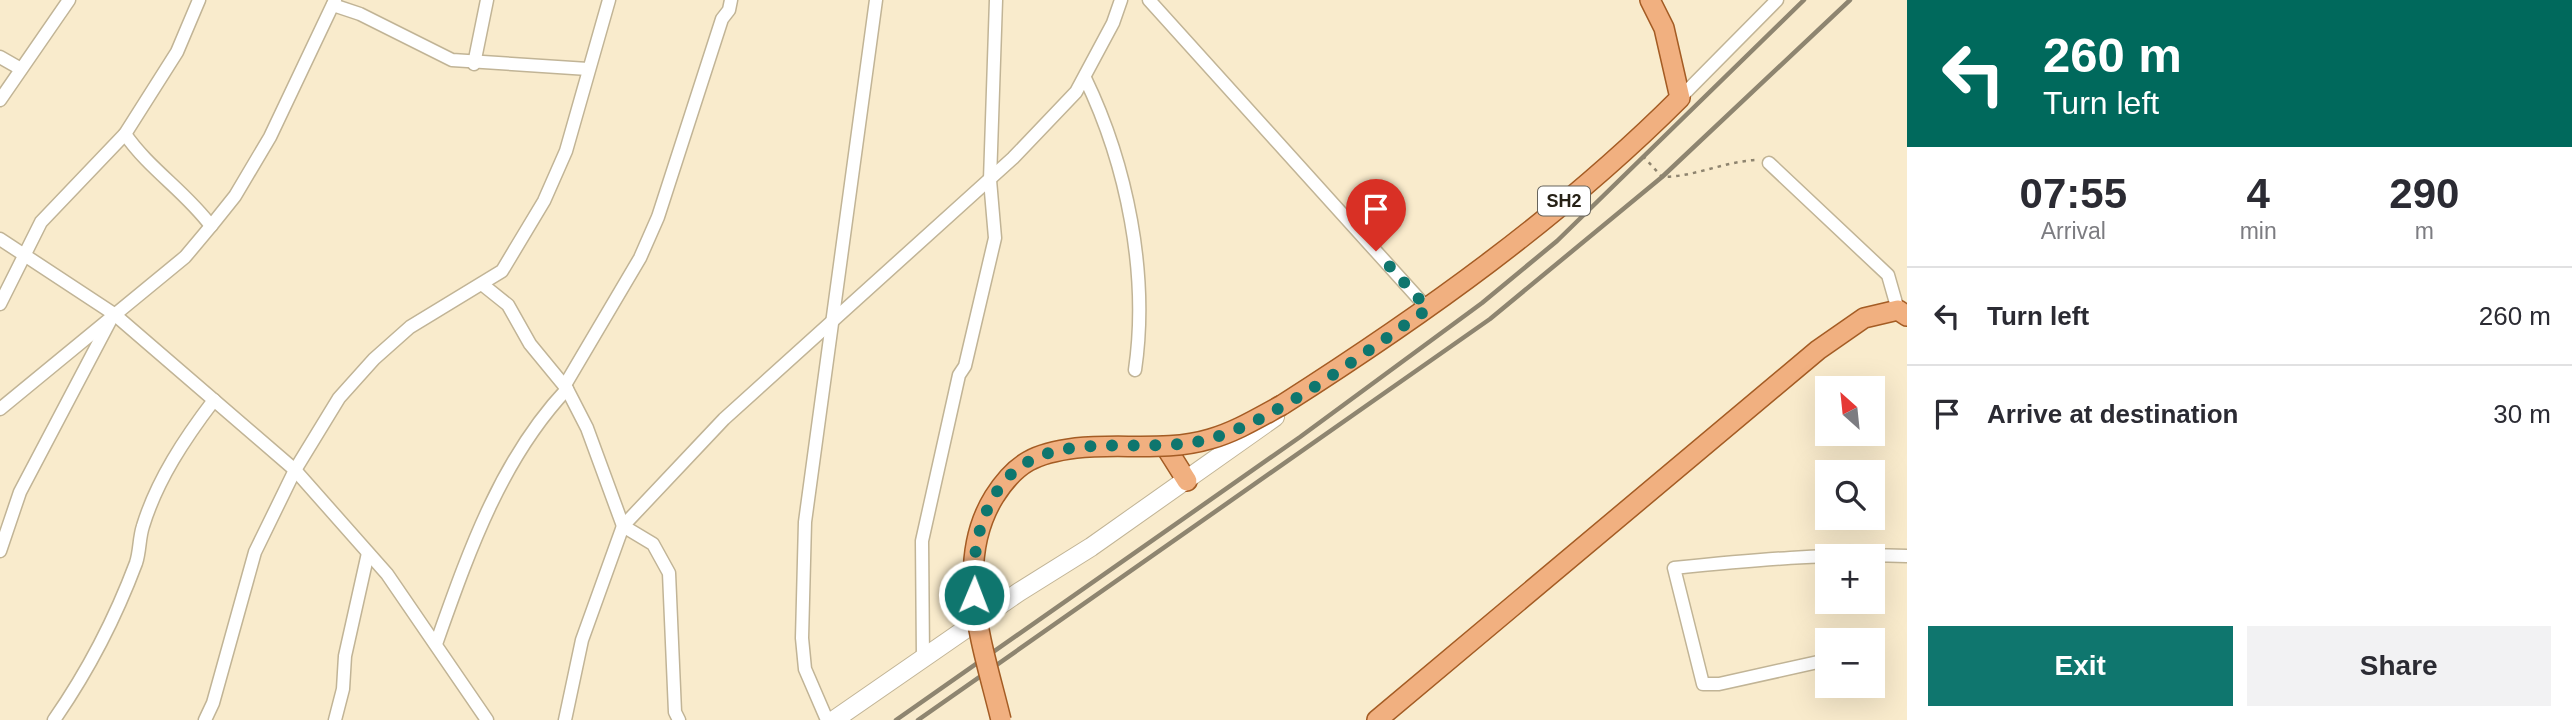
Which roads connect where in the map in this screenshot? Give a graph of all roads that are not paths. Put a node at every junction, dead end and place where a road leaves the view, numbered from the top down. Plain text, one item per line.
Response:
1 (69, 0) edge
2 (199, 0) edge
3 (487, 0) edge
4 (609, 0) edge
5 (730, 0) edge
6 (876, 0) edge
7 (996, 0) edge
8 (1121, 0) edge
9 (1149, 0) edge
10 (1777, 0) edge
11 (334, 3) edge
12 (1649, 4) edge
13 (0, 57) edge
14 (474, 64) junction
15 (20, 69) junction
16 (588, 69) junction
17 (1085, 78) junction
18 (1680, 98) junction
19 (0, 100) edge
20 (125, 134) junction
21 (1769, 163) road end
22 (989, 180) junction
23 (211, 226) junction
24 (0, 239) edge
25 (26, 256) junction
26 (483, 285) junction
27 (0, 304) edge
28 (1428, 309) junction
29 (1902, 313) edge
30 (114, 314) junction
31 (833, 321) junction
32 (1356, 357) junction
33 (1135, 370) dead end
34 (566, 387) junction
35 (214, 400) junction
36 (0, 409) edge
37 (1165, 446) junction
38 (295, 470) junction
39 (1187, 481) junction
40 (622, 526) junction
41 (0, 551) edge
42 (368, 553) junction
43 (1907, 556) edge
44 (436, 644) junction
45 (923, 659) junction
46 (1815, 663) edge
47 (481, 716) edge
48 (54, 720) edge
49 (205, 720) edge
50 (335, 720) edge
51 (565, 720) edge
52 (679, 720) edge
53 (827, 720) edge
54 (834, 720) edge
55 (1001, 720) edge
56 (1377, 720) edge

1 - 15 street
2 - 20 street
3 - 14 street
4 - 16 street
5 - 34 street
6 - 31 street
7 - 22 street
8 - 17 street
9 - 28 street
10 - 18 street
11 - 14 street
11 - 23 street
12 - 18 main road
13 - 15 street
14 - 16 street
15 - 19 street
16 - 26 street
17 - 22 street
17 - 33 street
18 - 28 main road, SH2
20 - 23 street
20 - 25 street
21 - 29 street
22 - 31 street
22 - 45 street
23 - 30 street
24 - 25 street
25 - 27 street
25 - 30 street
26 - 34 street
26 - 38 street
28 - 32 main road, SH2
29 - 56 main road
30 - 35 street
30 - 36 street
30 - 41 street
31 - 40 street
31 - 53 street
32 - 37 main road, SH2, bridge
32 - 39 main road
34 - 40 street
34 - 44 street
35 - 38 street
35 - 48 street
37 - 39 main road
37 - 55 main road, SH2, bridge
38 - 42 street
38 - 49 street
39 - 45 main road
40 - 51 street
40 - 52 street
42 - 44 street
42 - 50 street
43 - 46 street
44 - 47 street
45 - 54 main road

